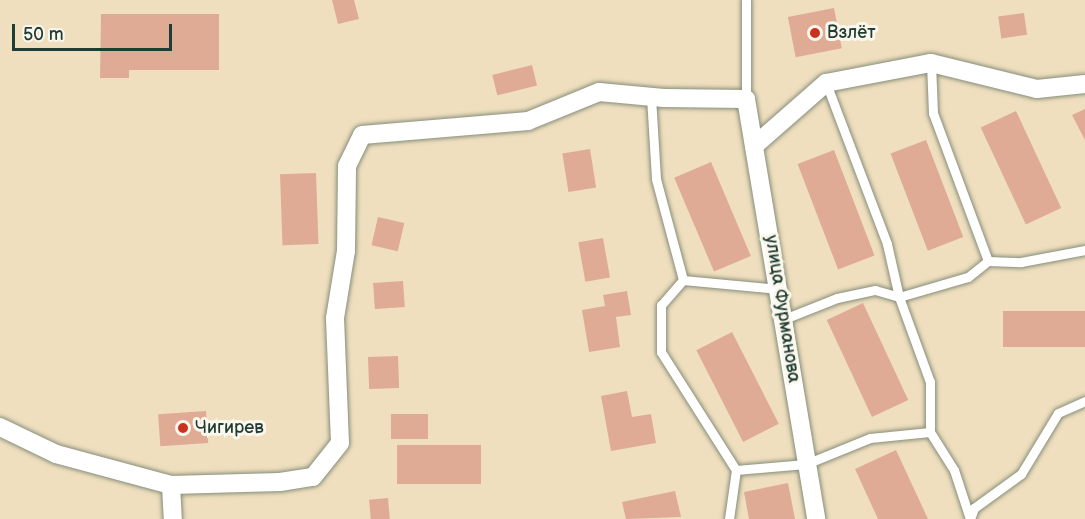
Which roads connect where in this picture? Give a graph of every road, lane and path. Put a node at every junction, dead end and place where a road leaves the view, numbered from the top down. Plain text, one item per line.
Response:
1 (746, 0) edge
2 (931, 63) junction
3 (826, 83) junction
4 (1085, 84) edge
5 (651, 97) junction
6 (746, 99) junction
7 (754, 146) junction
8 (1085, 250) edge
9 (988, 261) junction
10 (683, 280) junction
11 (779, 289) junction
12 (899, 297) junction
13 (784, 319) junction
14 (1085, 401) edge
15 (0, 427) edge
16 (930, 432) junction
17 (806, 464) junction
18 (736, 470) junction
19 (171, 485) junction
20 (173, 519) edge
21 (729, 519) edge
22 (816, 519) edge
23 (970, 519) edge

1 - 6 lane
2 - 3 street
2 - 4 street
2 - 9 lane
3 - 7 street
3 - 12 lane
5 - 6 street
5 - 10 lane
5 - 19 street
6 - 7 street, улица Фурманова
7 - 11 street, улица Фурманова
8 - 9 lane
9 - 12 lane
10 - 11 lane
10 - 18 lane
11 - 13 street, улица Фурманова
12 - 13 lane
12 - 16 lane
13 - 17 street, улица Фурманова
14 - 23 lane
15 - 19 street
16 - 17 lane
16 - 23 lane
17 - 18 lane
17 - 22 street, улица Фурманова
18 - 21 lane
19 - 20 street

